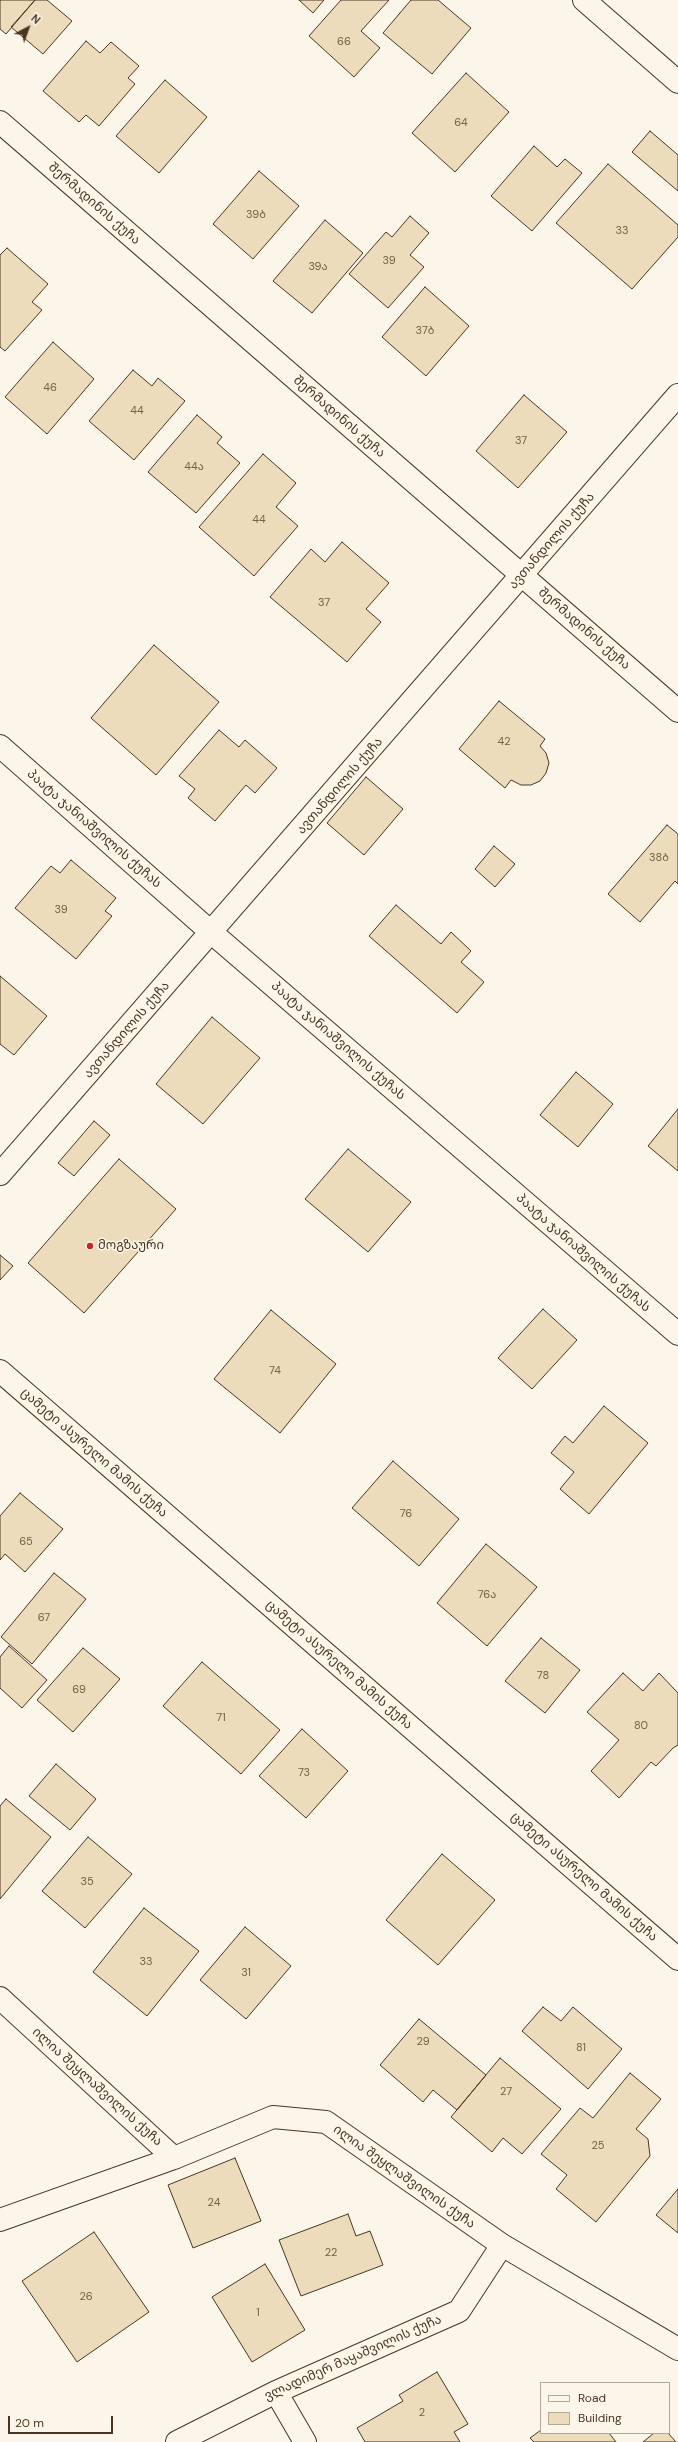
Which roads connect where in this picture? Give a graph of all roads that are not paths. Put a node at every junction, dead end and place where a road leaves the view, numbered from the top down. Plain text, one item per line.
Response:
1 (584, 0) edge
2 (678, 82) edge
3 (0, 122) edge
4 (678, 395) edge
5 (522, 575) junction
6 (678, 711) edge
7 (0, 746) edge
8 (212, 933) junction
9 (0, 1174) edge
10 (678, 1334) edge
11 (0, 1371) edge
12 (678, 1960) edge
13 (0, 1998) edge
14 (174, 2158) junction
15 (0, 2220) edge
16 (502, 2245) junction
17 (678, 2349) edge
18 (276, 2392) junction
19 (177, 2442) edge
20 (305, 2442) edge

1 - 2 street
3 - 5 street, შერმადინის ქუჩა
4 - 5 street, ავთანდილის ქუჩა
5 - 6 street, შერმადინის ქუჩა
5 - 8 street, ავთანდილის ქუჩა
7 - 8 street, პაატა ჯანიაშვილის ქუჩას
8 - 9 street, ავთანდილის ქუჩა
8 - 10 street, პაატა ჯანიაშვილის ქუჩას
11 - 12 street, ცამეტი ასურელი მამის ქუჩა
13 - 14 street, ილია შეყლაშვილის ქუჩა
14 - 15 street
14 - 16 street, ილია შეყლაშვილის ქუჩა
16 - 17 street, ილია შეყლაშვილის ქუჩა
16 - 18 street, ვლადიმერ მაყაშვილის ქუჩა
18 - 19 street, ვლადიმერ მაყაშვილის ქუჩა
18 - 20 street

